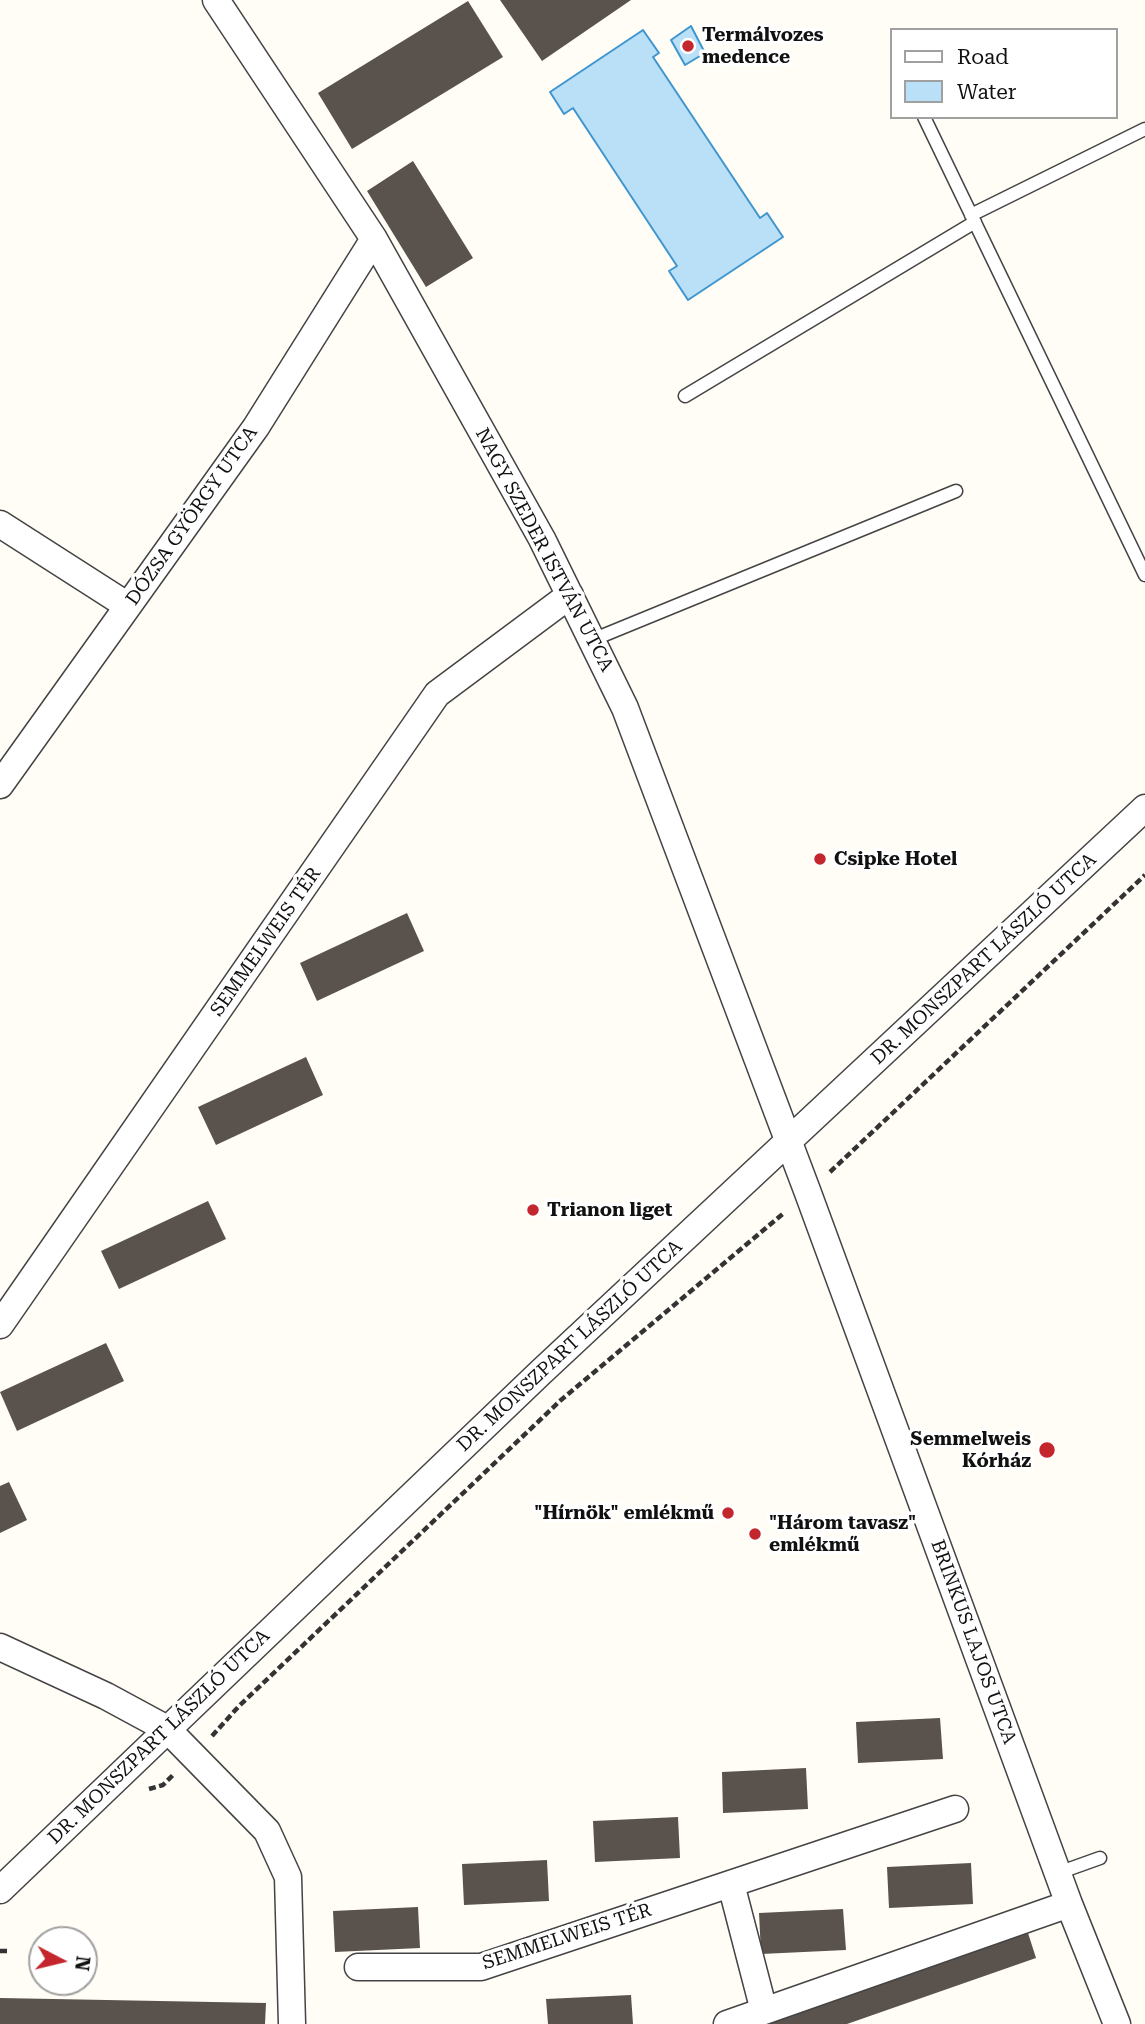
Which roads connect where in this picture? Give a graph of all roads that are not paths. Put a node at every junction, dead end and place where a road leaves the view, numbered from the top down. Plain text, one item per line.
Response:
1 (216, 0) edge
2 (925, 119) edge
3 (1145, 129) edge
4 (973, 218) junction
5 (374, 239) junction
6 (685, 396) dead end
7 (956, 491) dead end
8 (0, 524) edge
9 (1145, 575) edge
10 (570, 595) junction
11 (128, 606) junction
12 (592, 640) junction
13 (0, 785) edge
14 (1145, 808) edge
15 (788, 1142) junction
16 (0, 1325) edge
17 (0, 1647) edge
18 (167, 1729) junction
19 (955, 1809) dead end
20 (1100, 1858) dead end
21 (1058, 1873) junction
22 (731, 1884) junction
23 (0, 1890) edge
24 (1069, 1904) junction
25 (358, 1967) dead end
26 (764, 2011) junction
27 (292, 2024) edge
28 (727, 2024) edge
29 (1117, 2024) edge

1 - 5 street, NAGY SZEDER ISTVÁN UTCA
2 - 4 lane
3 - 4 lane
4 - 6 lane
4 - 9 lane
5 - 10 street, NAGY SZEDER ISTVÁN UTCA
5 - 11 street, DÓZSA GYÖRGY UTCA
7 - 12 lane
8 - 11 street
10 - 12 street, NAGY SZEDER ISTVÁN UTCA
10 - 16 street, SEMMELWEIS TÉR
11 - 13 street, DÓZSA GYÖRGY UTCA
12 - 15 street, NAGY SZEDER ISTVÁN UTCA
14 - 15 street, DR. MONSZPART LÁSZLÓ UTCA
15 - 18 street, DR. MONSZPART LÁSZLÓ UTCA
15 - 21 street, BRINKUS LAJOS UTCA
17 - 18 street
18 - 23 street, DR. MONSZPART LÁSZLÓ UTCA
18 - 27 street
19 - 22 street, SEMMELWEIS TÉR
20 - 21 lane
21 - 24 street, BRINKUS LAJOS UTCA
22 - 25 street, SEMMELWEIS TÉR
22 - 26 street
24 - 26 street
24 - 29 street, BRINKUS LAJOS UTCA
26 - 28 street

